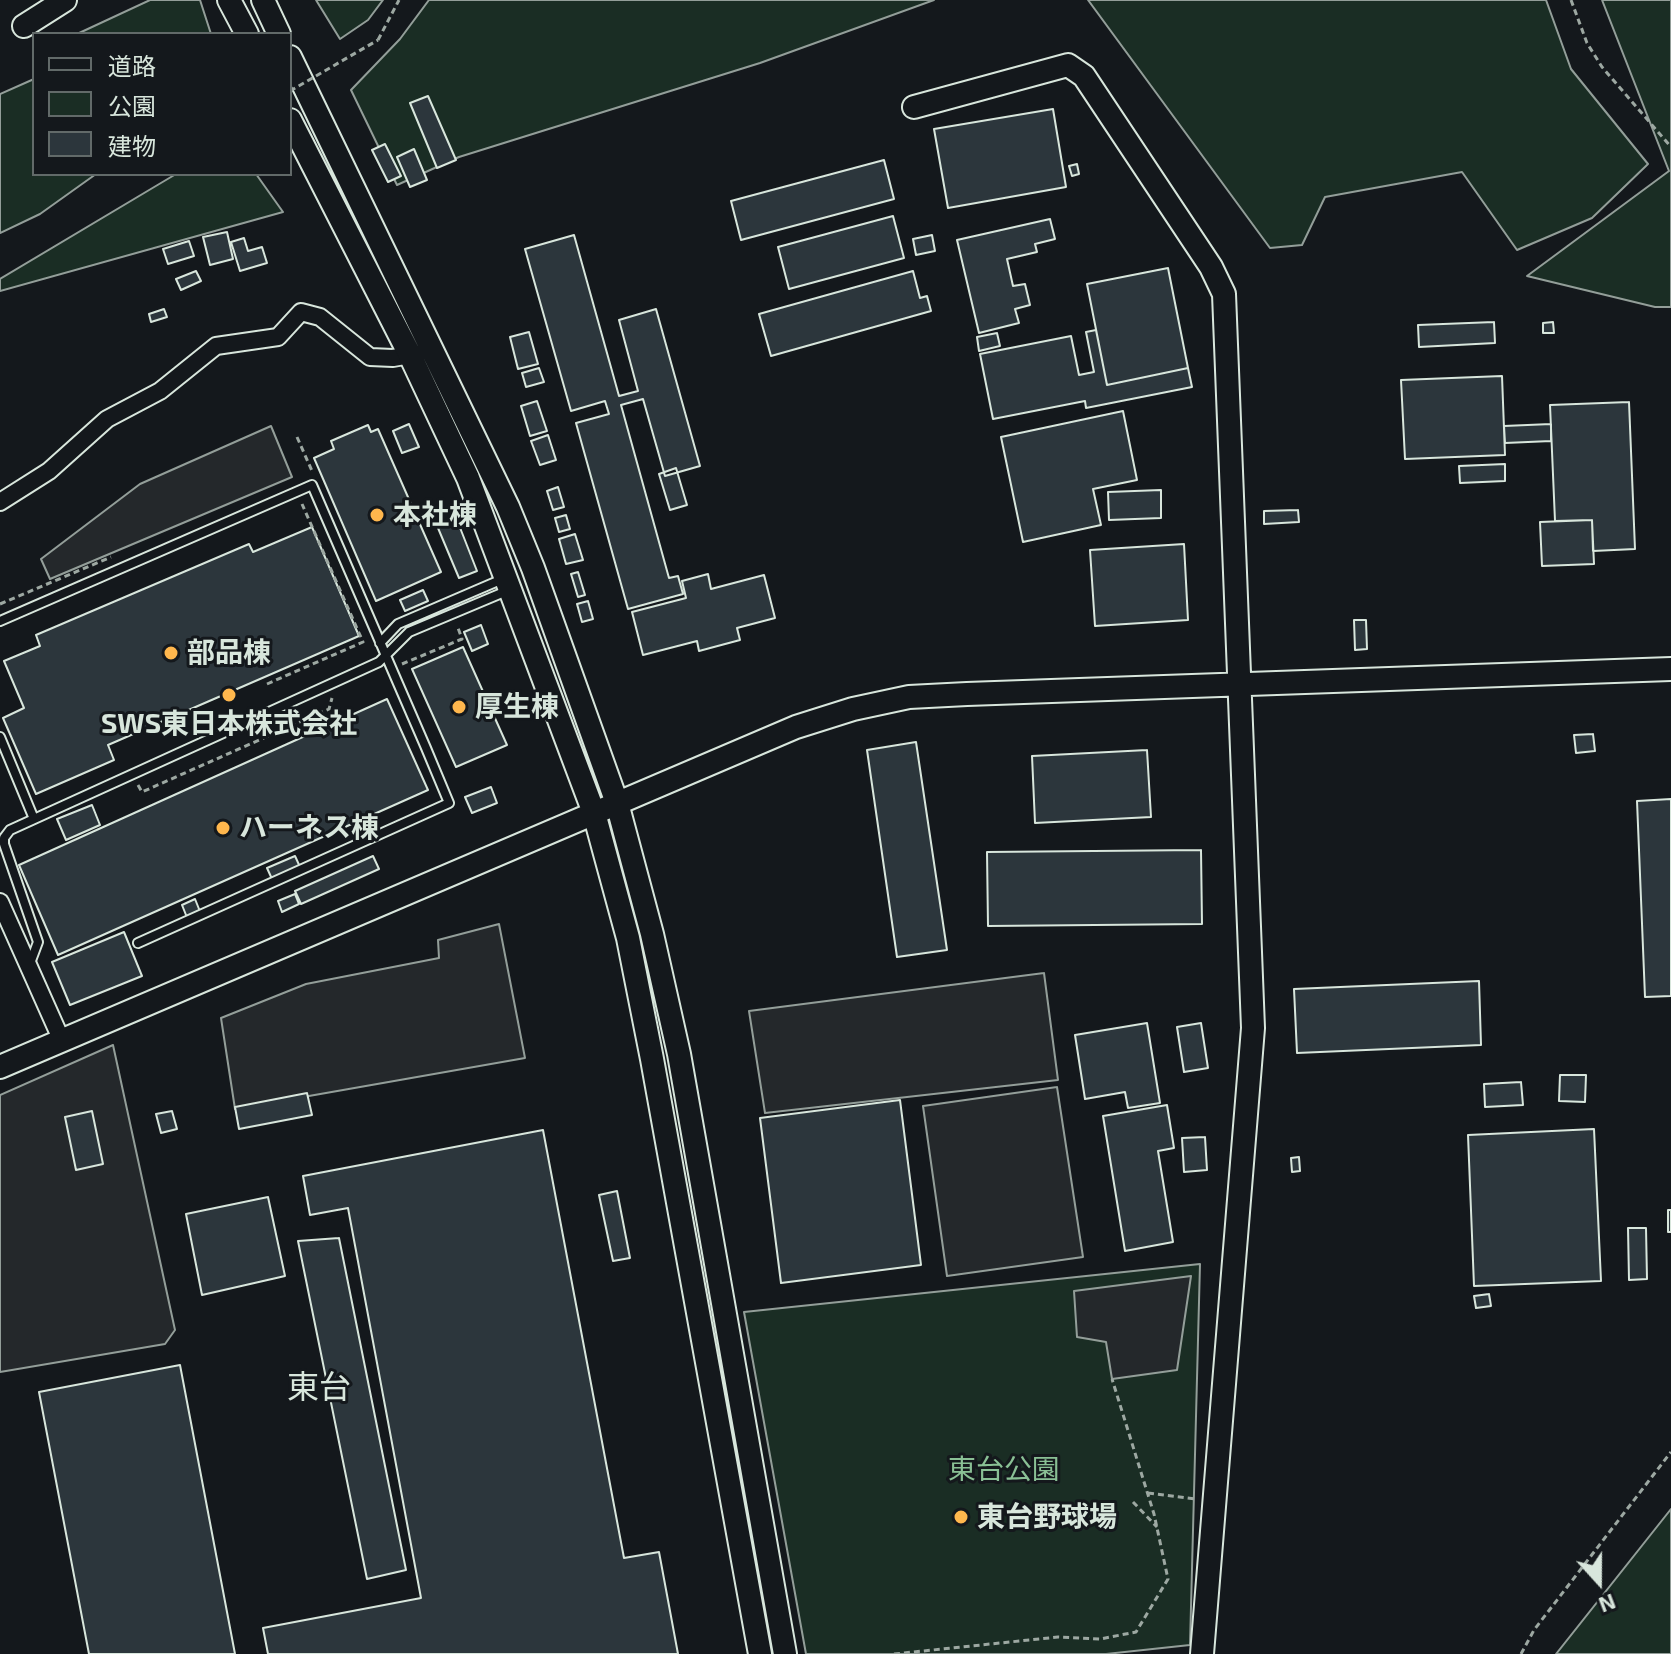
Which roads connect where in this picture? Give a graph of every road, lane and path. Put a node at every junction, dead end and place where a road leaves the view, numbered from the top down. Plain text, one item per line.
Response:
1 (65, 0) edge
2 (229, 0) edge
3 (263, 0) edge
4 (399, 0) edge
5 (1571, 0) edge
6 (24, 26) dead end
7 (246, 32) edge
8 (278, 32) edge
9 (292, 61) edge
10 (292, 90) edge
11 (914, 107) dead end
12 (292, 124) edge
13 (1671, 147) edge
14 (410, 355) junction
15 (0, 502) edge
16 (293, 505) dead end
17 (507, 584) junction
18 (0, 621) edge
19 (456, 623) dead end
20 (380, 643) junction
21 (415, 647) dead end
22 (386, 657) junction
23 (419, 657) junction
24 (401, 664) dead end
25 (1671, 669) edge
26 (267, 684) dead end
27 (1240, 684) junction
28 (332, 696) dead end
29 (0, 737) edge
30 (136, 780) dead end
31 (617, 803) junction
32 (594, 813) junction
33 (34, 819) junction
34 (0, 902) edge
35 (138, 943) dead end
36 (28, 969) junction
37 (62, 1041) junction
38 (0, 1067) edge
39 (1112, 1379) dead end
40 (1671, 1452) edge
41 (1148, 1493) junction
42 (1214, 1501) junction
43 (1133, 1502) dead end
44 (1157, 1527) junction
45 (760, 1654) edge
46 (785, 1654) edge
47 (894, 1654) edge
48 (1202, 1654) edge
49 (1521, 1654) edge

1 - 6 street
2 - 7 street
3 - 8 street
4 - 10 path, bridge
5 - 13 path
9 - 31 street
11 - 27 street
12 - 14 street
14 - 15 street
14 - 17 street
16 - 26 path
17 - 20 lane
17 - 22 lane
17 - 32 street
18 - 20 lane
19 - 23 path
20 - 22 lane
21 - 23 path
22 - 33 lane
22 - 35 lane
23 - 24 path
25 - 27 street
27 - 31 street
27 - 42 street
28 - 30 path
29 - 33 lane
31 - 32 street
31 - 46 street
32 - 37 street
32 - 45 street
33 - 36 lane
34 - 36 street
36 - 37 street
37 - 38 street
39 - 41 path
40 - 49 path
41 - 42 path
41 - 44 path
42 - 48 street
43 - 44 path
44 - 47 path

